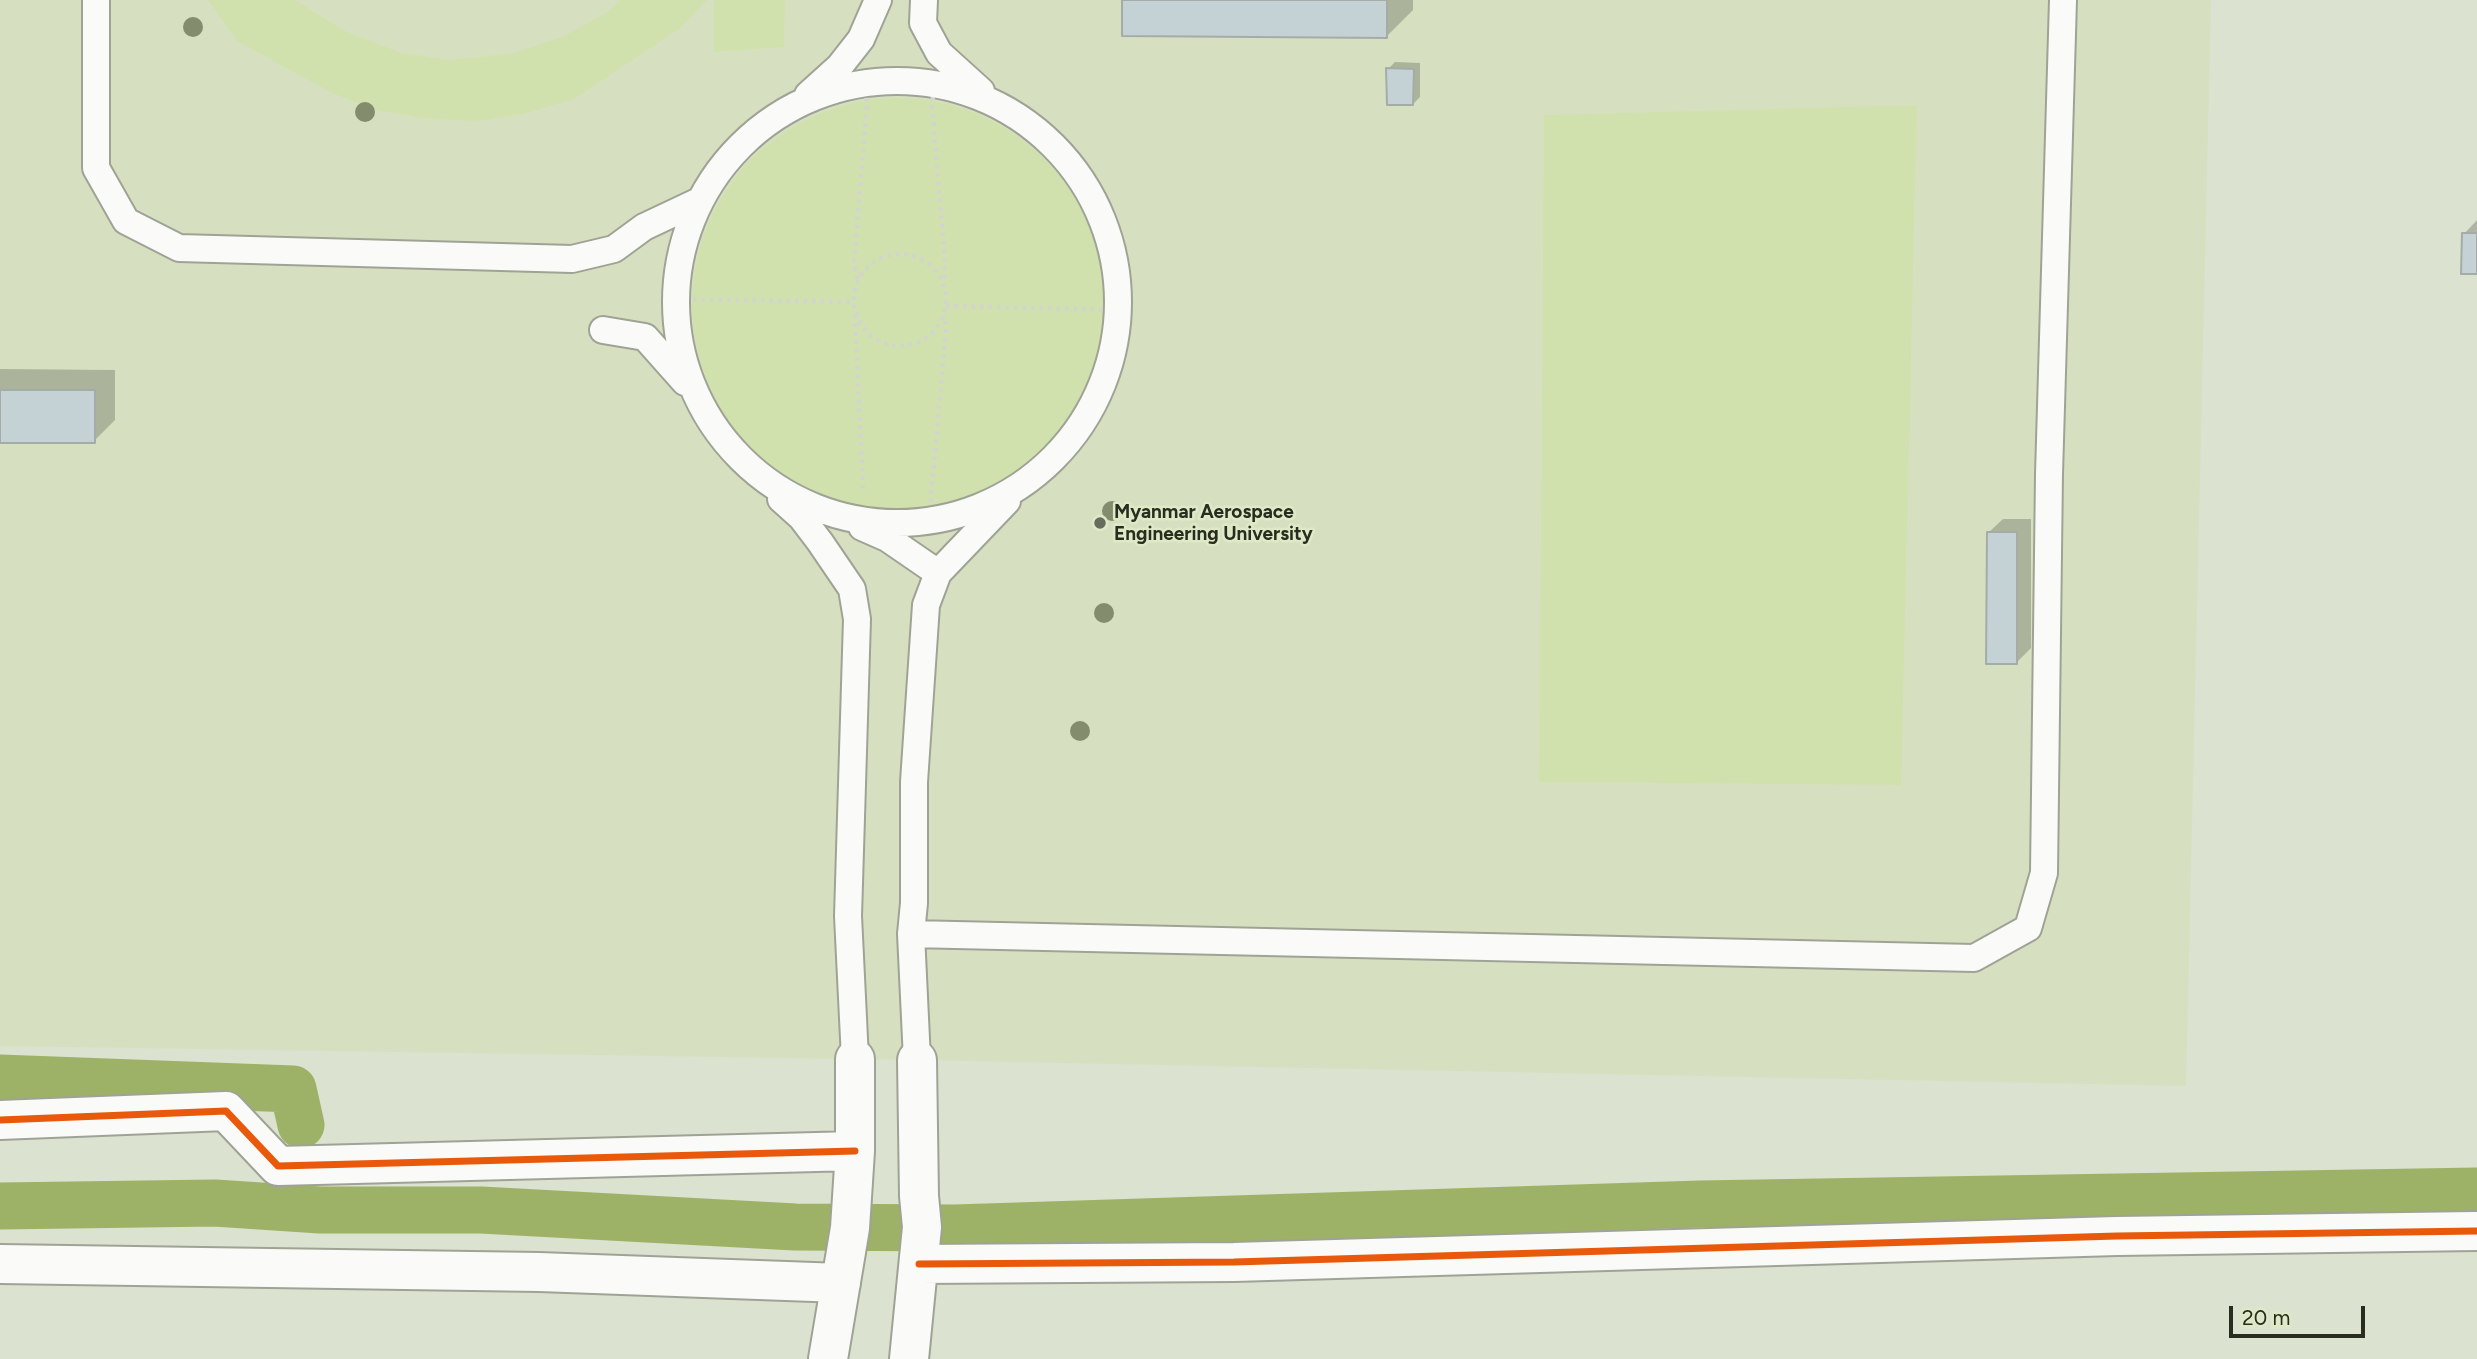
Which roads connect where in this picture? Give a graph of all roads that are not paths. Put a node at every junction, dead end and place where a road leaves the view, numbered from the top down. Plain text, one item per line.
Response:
1 (96, 0) edge
2 (878, 0) edge
3 (924, 0) edge
4 (2063, 0) edge
5 (803, 99) junction
6 (994, 105) junction
7 (697, 202) junction
8 (603, 330) dead end
9 (699, 398) junction
10 (756, 474) junction
11 (1025, 485) junction
12 (818, 509) junction
13 (938, 573) junction
14 (911, 934) junction
15 (855, 1059) joint
16 (917, 1060) joint
17 (0, 1120) edge
18 (855, 1151) junction
19 (2477, 1231) edge
20 (0, 1264) edge
21 (919, 1264) junction
22 (841, 1283) junction
23 (828, 1359) edge
24 (909, 1359) edge

1 - 7 lane
2 - 5 lane
3 - 6 lane
4 - 14 lane
5 - 6 lane
5 - 7 lane
6 - 11 lane
7 - 9 lane
8 - 9 lane
9 - 10 lane
10 - 12 lane
10 - 15 lane
11 - 12 lane
11 - 13 lane
12 - 13 lane
13 - 14 lane
14 - 16 lane
15 - 18 street
16 - 21 street
17 - 18 street
18 - 22 street
19 - 21 street
20 - 22 street
21 - 24 street
22 - 23 street

